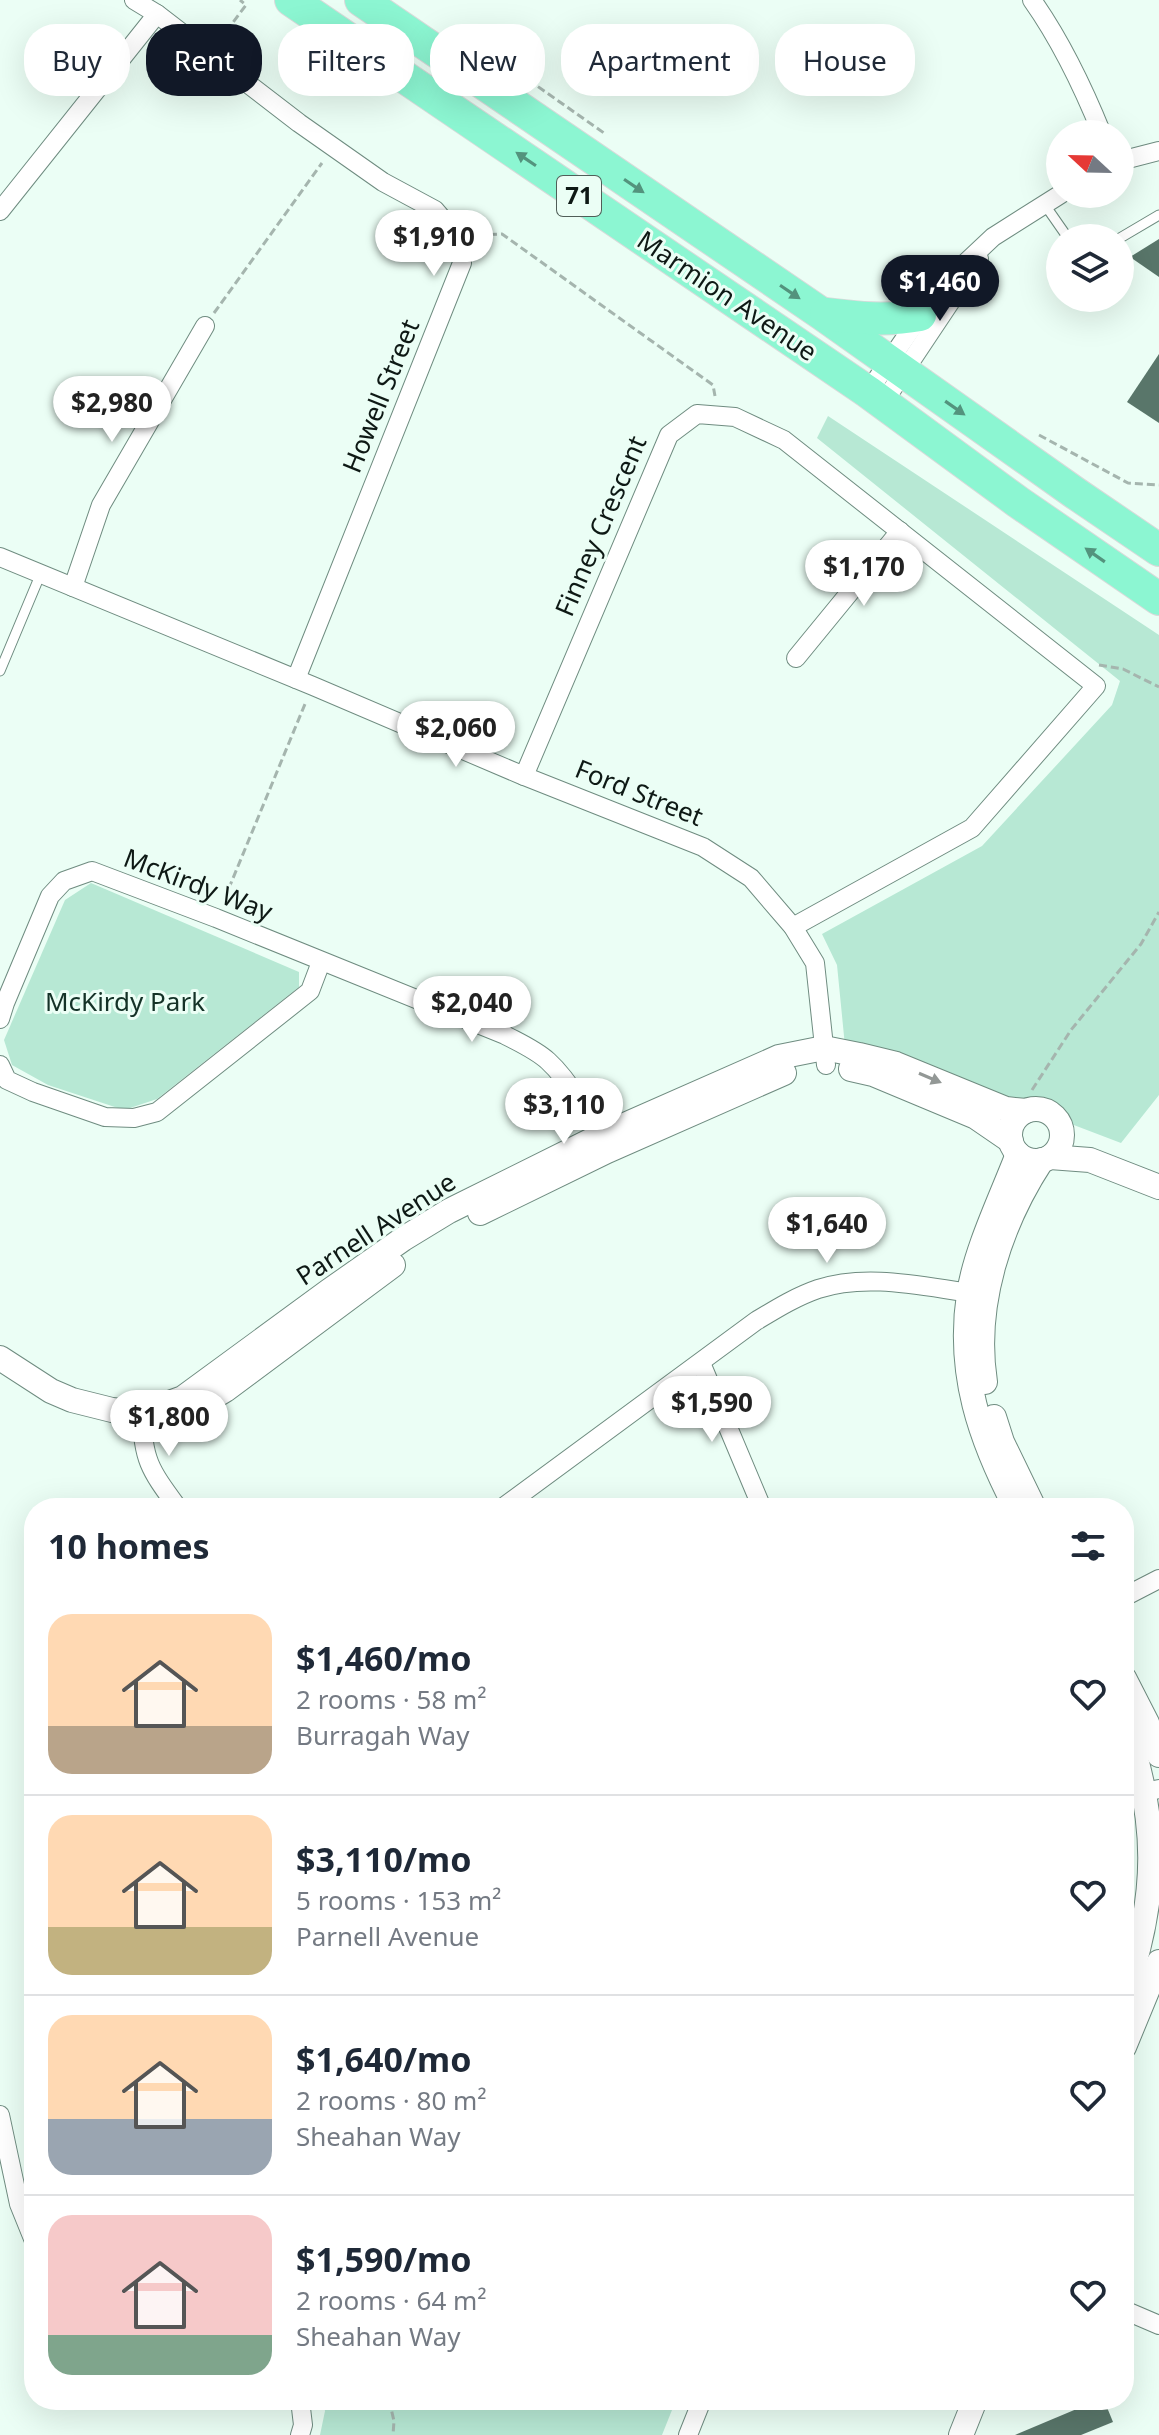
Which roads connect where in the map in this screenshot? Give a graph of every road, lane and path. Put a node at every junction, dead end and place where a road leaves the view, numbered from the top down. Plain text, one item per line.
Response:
1 (134, 0) edge
2 (240, 0) edge
3 (291, 0) edge
4 (361, 0) edge
5 (1032, 0) edge
6 (157, 14) junction
7 (170, 24) edge
8 (232, 24) edge
9 (262, 94) edge
10 (1096, 120) edge
11 (333, 147) junction
12 (1159, 151) edge
13 (1134, 157) edge
14 (1045, 205) joint
15 (0, 211) edge
16 (1159, 215) edge
17 (1058, 224) edge
18 (1134, 230) edge
19 (458, 237) junction
20 (993, 237) junction
21 (822, 314) junction
22 (920, 315) junction
23 (205, 326) joint
24 (896, 366) junction
25 (875, 397) junction
26 (717, 416) junction
27 (900, 531) junction
28 (1159, 550) edge
29 (0, 557) edge
30 (41, 573) junction
31 (73, 587) junction
32 (1159, 599) edge
33 (796, 658) dead end
34 (0, 671) edge
35 (1078, 672) junction
36 (304, 682) junction
37 (1159, 687) edge
38 (524, 776) junction
39 (1159, 912) edge
40 (216, 918) junction
41 (793, 927) junction
42 (321, 962) junction
43 (0, 1019) edge
44 (825, 1056) junction
45 (0, 1065) edge
46 (1014, 1110) junction
47 (1060, 1125) junction
48 (603, 1144) junction
49 (1014, 1147) junction
50 (1046, 1159) junction
51 (1159, 1170) edge
52 (1159, 1187) edge
53 (978, 1294) junction
54 (0, 1358) edge
55 (701, 1363) junction
56 (0, 1377) edge
57 (142, 1418) junction
58 (171, 1498) edge
59 (516, 1498) edge
60 (758, 1498) edge
61 (1011, 1498) edge
62 (1029, 1498) edge
63 (1159, 1579) edge
64 (1134, 1592) edge
65 (1134, 1698) edge
66 (1134, 1742) edge
67 (1159, 1755) edge
68 (1154, 1790) edge
69 (1134, 1794) edge
70 (1159, 1962) edge
71 (1134, 1969) edge
72 (1134, 2023) edge
73 (0, 2115) edge
74 (24, 2216) edge
75 (1134, 2314) edge
76 (1159, 2325) edge
77 (301, 2410) edge
78 (391, 2410) edge
79 (698, 2410) edge
80 (955, 2410) edge
81 (959, 2410) edge
82 (300, 2435) edge
83 (393, 2435) edge
84 (688, 2435) edge
85 (944, 2435) edge
86 (961, 2435) edge

1 - 6 street
2 - 8 path
25 -> 3 highway, Marmion Avenue / 71
4 -> 21 highway, Marmion Avenue / 71
5 - 10 street
6 - 7 street
6 - 15 street
9 - 11 street
11 - 19 street
11 - 23 path
12 - 13 street
14 - 17 lane
14 - 20 street
16 - 18 lane
19 - 26 path
19 - 36 street, Howell Street
20 - 22 street
20 - 24 street
21 - 22 highway
21 - 24 highway, Marmion Avenue / 71
22 - 24 street
23 - 31 street
24 - 25 street
24 -> 28 highway, Marmion Avenue / 71
32 -> 25 highway, Marmion Avenue / 71
26 - 27 street
26 - 38 street, Finney Crescent
27 - 33 street
27 - 35 street
29 - 30 street, Ford Street
30 - 31 street, Ford Street
30 - 34 lane
31 - 36 street, Ford Street
35 - 37 path
35 - 41 street
36 - 38 street, Ford Street
36 - 40 path
38 - 41 street, Ford Street
39 - 46 path
40 - 42 street, McKirdy Way
40 - 43 street, McKirdy Way
41 - 44 street, Ford Street
42 - 45 street
42 - 48 street, McKirdy Way
44 -> 46 street, Parnell Avenue
44 - 48 street, Parnell Avenue
44 - 49 street, Parnell Avenue
46 - 47 street, Parnell Avenue
46 - 49 street
47 - 50 street
47 - 51 street, Parnell Avenue
48 - 57 street, Parnell Avenue
49 - 50 street, Parnell Avenue
49 - 53 street
50 - 52 street, Parnell Avenue
50 - 53 street
53 - 55 street
53 - 61 street
53 - 62 street
54 - 57 street, Parnell Avenue
55 - 59 street
55 - 60 street
56 - 57 street, Parnell Avenue
57 - 58 street
63 - 64 street
65 - 67 street
66 - 68 street
68 - 69 street
68 - 71 street
70 - 72 street
73 - 74 street
75 - 76 street
77 - 82 street
78 - 83 path
79 - 84 street
80 - 85 street
81 - 86 street

